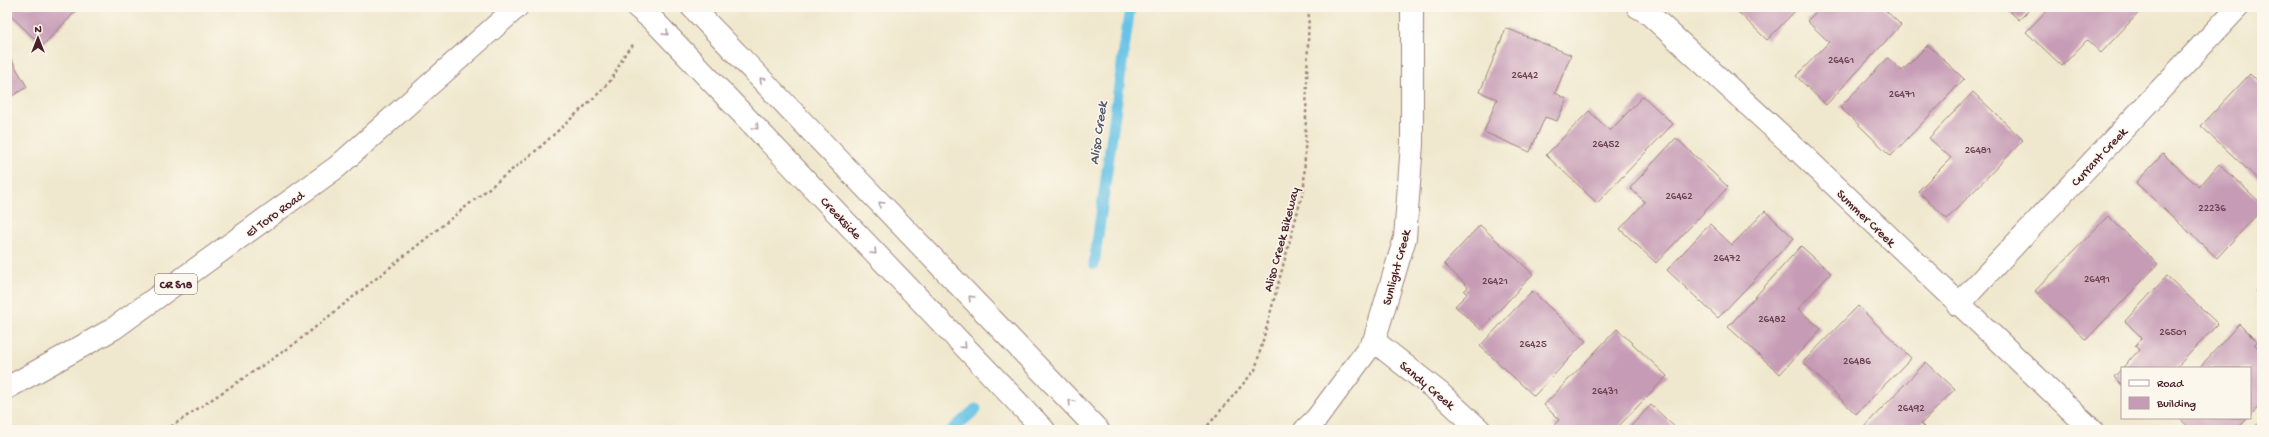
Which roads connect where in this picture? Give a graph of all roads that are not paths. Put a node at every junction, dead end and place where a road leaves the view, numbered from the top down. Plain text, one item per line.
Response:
1 (517, 7) edge
2 (637, 7) edge
3 (692, 7) edge
4 (1412, 7) edge
5 (1638, 7) edge
6 (2238, 7) edge
7 (1958, 305) junction
8 (1374, 341) junction
9 (7, 388) edge
10 (1044, 430) edge
11 (1098, 430) edge
12 (1305, 430) edge
13 (1480, 430) edge
14 (2092, 430) edge

1 - 9 street, El Toro Road / CR S18
2 -> 10 street, Creekside
11 -> 3 street
4 - 8 street, Sunlight Creek
5 - 7 street, Summer Creek
6 - 7 street, Currant Creek
7 - 14 street, Summer Creek
8 - 12 street, Sunlight Creek
8 - 13 street, Sandy Creek

